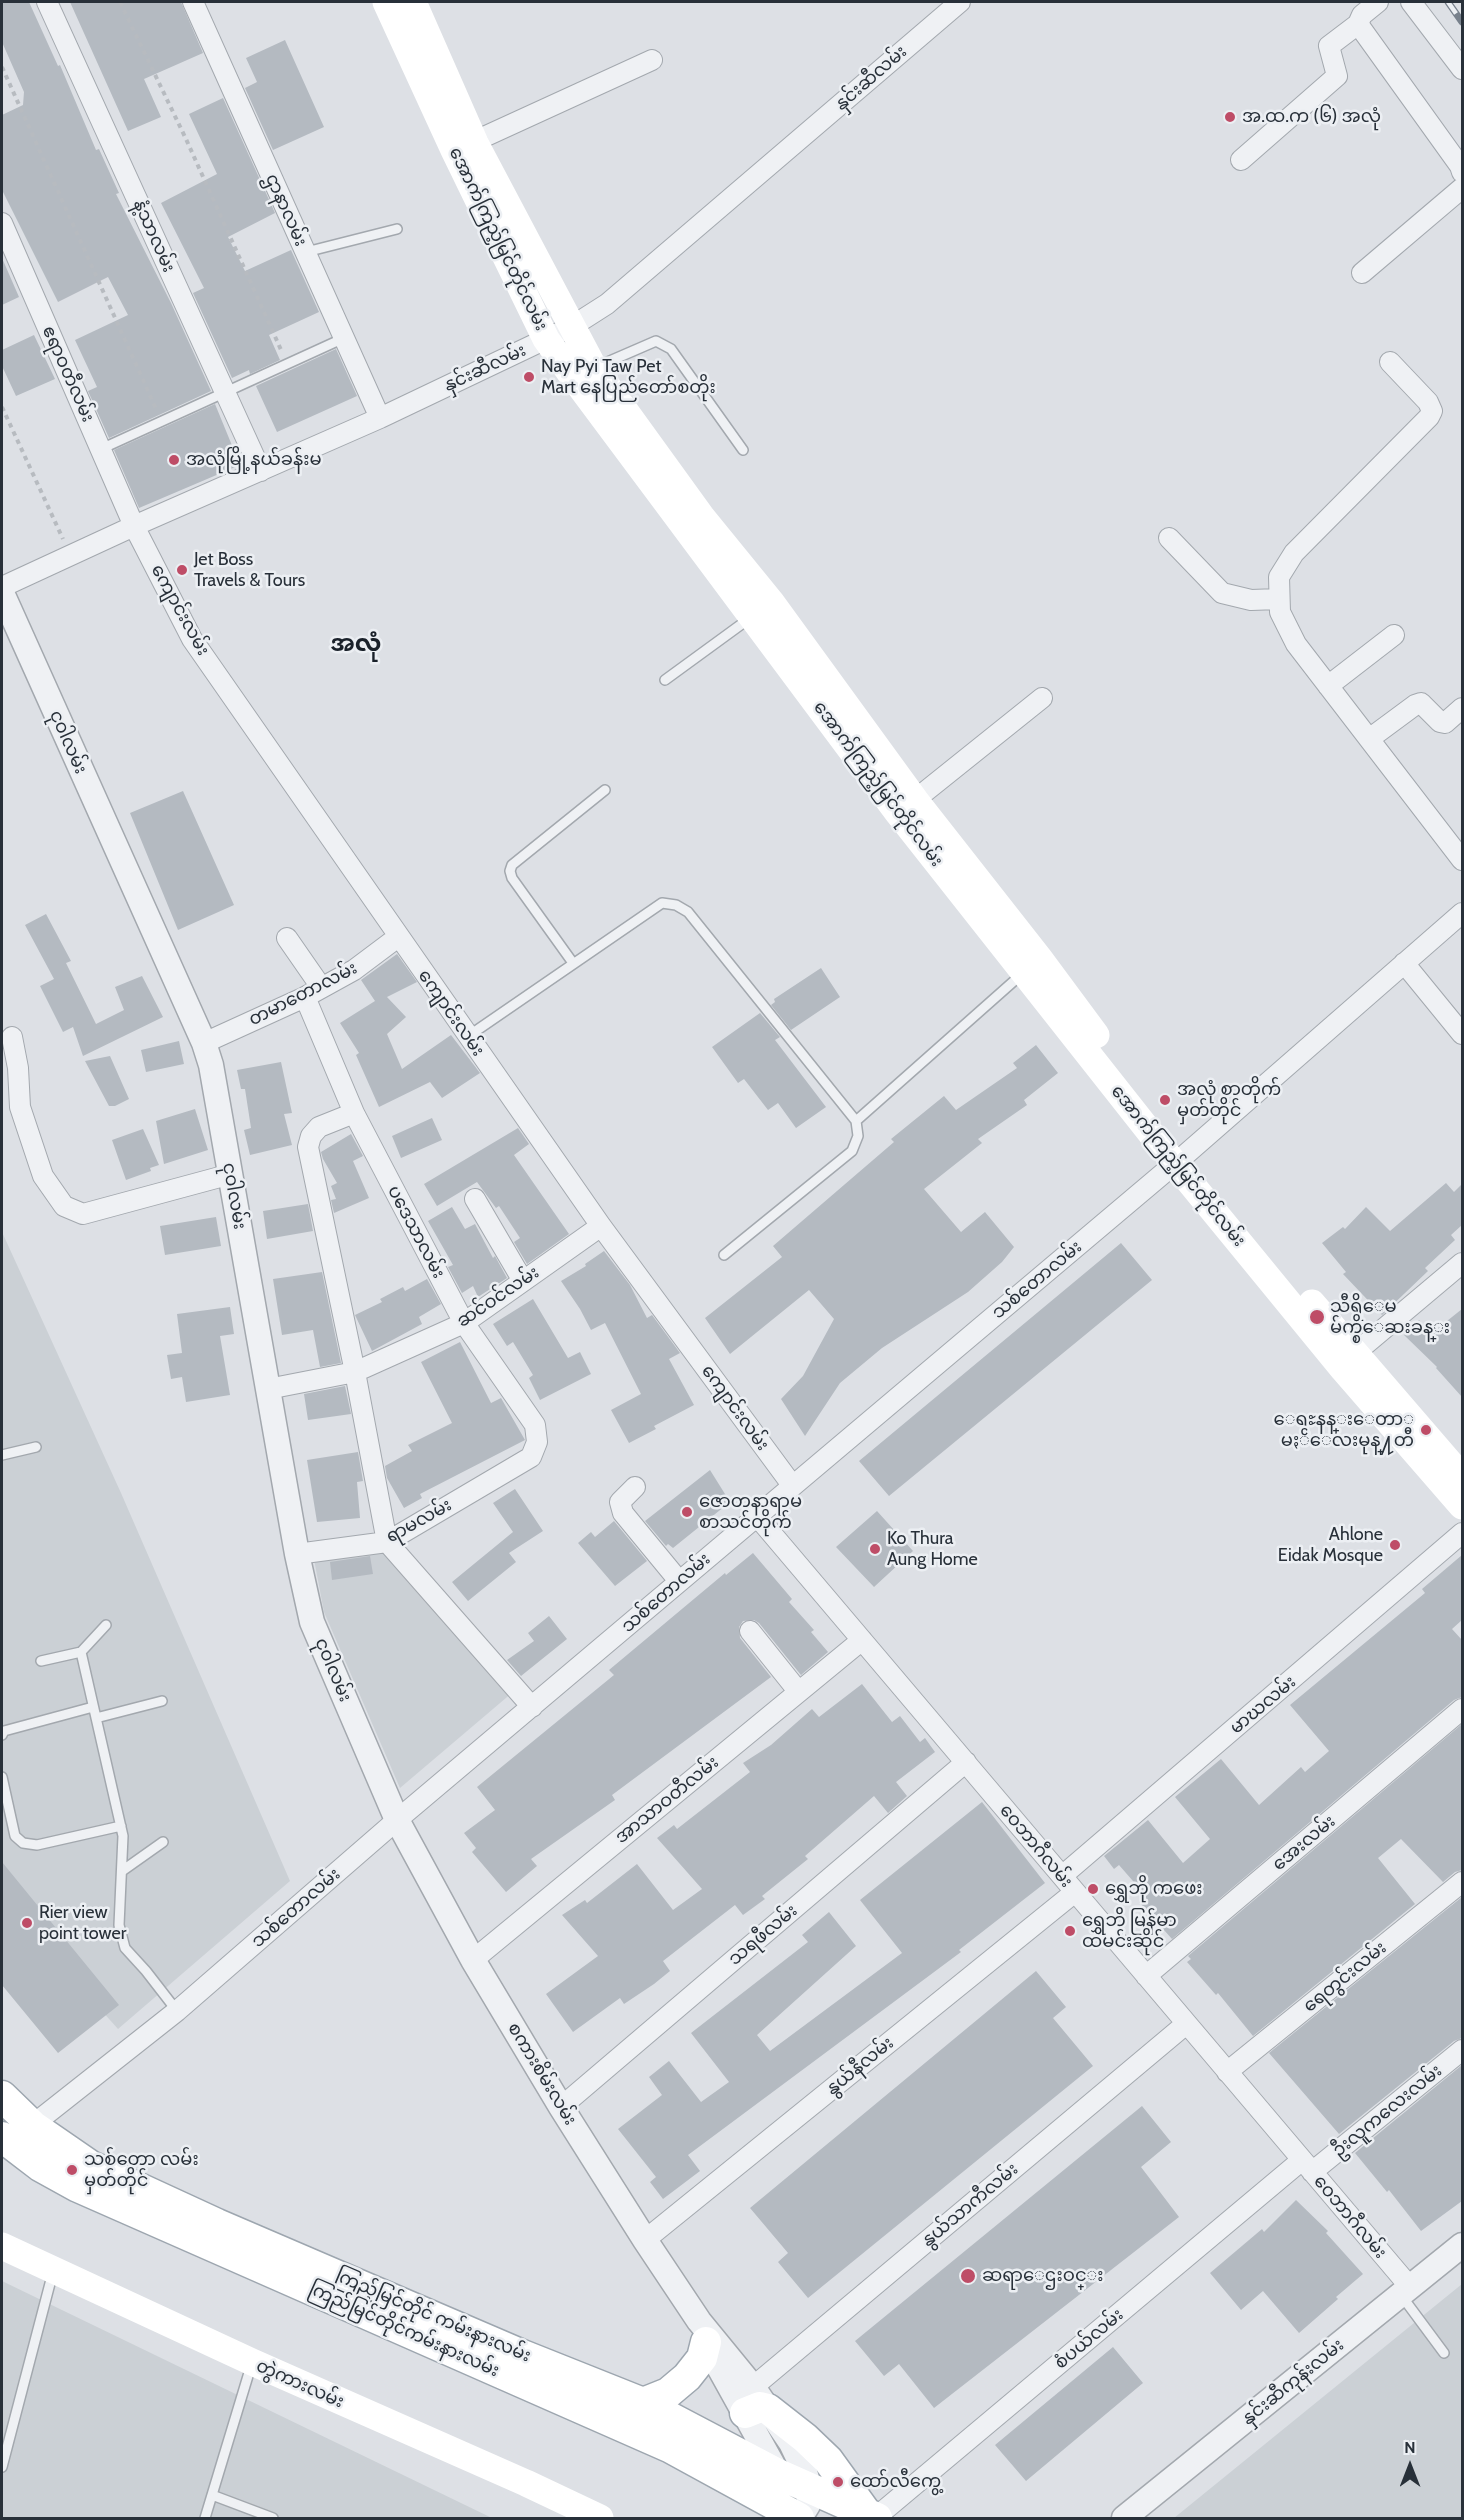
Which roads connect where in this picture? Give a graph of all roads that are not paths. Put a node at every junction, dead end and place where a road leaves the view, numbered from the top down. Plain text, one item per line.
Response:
1 (47, 2) edge
2 (193, 2) edge
3 (386, 2) edge
4 (413, 2) edge
5 (960, 2) edge
6 (1378, 2) edge
7 (1411, 2) edge
8 (1358, 24) junction
9 (652, 60) dead end
10 (1462, 69) edge
11 (464, 146) junction
12 (1241, 160) dead end
13 (1462, 172) edge
14 (1462, 188) edge
15 (2, 223) edge
16 (397, 229) dead end
17 (306, 252) junction
18 (1362, 273) dead end
19 (571, 327) junction
20 (344, 338) junction
21 (546, 339) junction
22 (1390, 362) dead end
23 (594, 368) junction
24 (224, 392) junction
25 (380, 418) junction
26 (101, 449) junction
27 (743, 450) dead end
28 (261, 471) junction
29 (134, 526) junction
30 (1169, 538) dead end
31 (708, 542) junction
32 (2, 588) edge
33 (2, 594) edge
34 (1279, 599) junction
35 (761, 609) junction
36 (1394, 635) dead end
37 (664, 680) dead end
38 (1329, 686) junction
39 (1042, 698) dead end
40 (1462, 708) edge
41 (1369, 739) junction
42 (605, 790) dead end
43 (907, 806) junction
44 (1462, 860) edge
45 (1462, 913) edge
46 (398, 937) junction
47 (287, 938) dead end
48 (573, 963) junction
49 (1404, 963) junction
50 (1032, 965) junction
51 (313, 992) junction
52 (1462, 1034) edge
53 (12, 1037) dead end
54 (467, 1037) junction
55 (204, 1043) junction
56 (354, 1113) junction
57 (856, 1120) junction
58 (1180, 1160) junction
59 (231, 1174) junction
60 (475, 1199) dead end
61 (601, 1226) junction
62 (724, 1255) dead end
63 (1462, 1263) edge
64 (523, 1281) junction
65 (464, 1323) junction
66 (1349, 1361) junction
67 (355, 1372) junction
68 (268, 1389) junction
69 (36, 1447) dead end
70 (2, 1455) edge
71 (531, 1457) joint
72 (792, 1485) junction
73 (634, 1487) dead end
74 (1460, 1489) edge
75 (756, 1515) junction
76 (1462, 1533) edge
77 (387, 1542) junction
78 (297, 1554) junction
79 (679, 1581) junction
80 (106, 1625) dead end
81 (750, 1631) dead end
82 (862, 1640) junction
83 (81, 1652) junction
84 (41, 1661) dead end
85 (798, 1691) junction
86 (162, 1701) dead end
87 (93, 1707) junction
88 (532, 1707) junction
89 (1462, 1709) edge
90 (96, 1718) junction
91 (2, 1735) edge
92 (966, 1762) junction
93 (2, 1777) edge
94 (397, 1820) junction
95 (121, 1826) junction
96 (163, 1842) dead end
97 (122, 1871) junction
98 (1062, 1876) junction
99 (1462, 1882) edge
100 (1075, 1892) junction
101 (473, 1960) junction
102 (1146, 1976) junction
103 (177, 2011) junction
104 (1186, 2024) junction
105 (1462, 2050) edge
106 (1227, 2072) junction
107 (2, 2096) edge
108 (561, 2107) junction
109 (33, 2126) junction
110 (3, 2143) edge
111 (1307, 2166) junction
112 (211, 2233) junction
113 (645, 2240) junction
114 (2, 2247) edge
115 (1460, 2251) edge
116 (53, 2270) junction
117 (1405, 2291) junction
118 (703, 2332) junction
119 (1444, 2353) dead end
120 (252, 2362) junction
121 (643, 2403) junction
122 (755, 2403) junction
123 (2, 2467) edge
124 (778, 2474) junction
125 (810, 2489) junction
126 (212, 2495) junction
127 (792, 2514) edge
128 (873, 2517) edge
129 (205, 2518) edge
130 (273, 2518) edge
131 (600, 2518) edge
132 (1124, 2518) edge

1 - 24 street, နံ့သာလမ်း
2 - 17 street, ဌာနာလမ်း
3 - 11 main road, အောက်ကြည့်မြင်တိုင်လမ်း
4 - 11 main road, အောက်ကြည့်မြင်တိုင်လမ်း
5 - 19 street, နှင်းဆီလမ်း
6 - 8 street
7 - 10 street
8 - 12 street
8 - 13 street
9 - 11 street
11 - 19 main road, အောက်ကြည့်မြင်တိုင်လမ်း
11 - 21 main road, အောက်ကြည့်မြင်တိုင်လမ်း
14 - 18 street
15 - 26 street, ဧရာဝတီလမ်း
16 - 17 lane
17 - 20 street, ဌာနာလမ်း
19 - 21 street, နှင်းဆီလမ်း
19 - 23 main road, အောက်ကြည့်မြင်တိုင်လမ်း
20 - 24 lane
20 - 25 street, ဌာနာလမ်း
21 - 25 street, နှင်းဆီလမ်း
21 - 31 main road, အောက်ကြည့်မြင်တိုင်လမ်း
22 - 34 street
23 - 27 lane
23 - 31 main road, အောက်ကြည့်မြင်တိုင်လမ်း
24 - 26 lane
24 - 28 street, နံ့သာလမ်း
25 - 28 street, နှင်းဆီလမ်း
26 - 29 street, ဧရာဝတီလမ်း
28 - 29 street, နှင်းဆီလမ်း
29 - 32 street, နှင်းဆီလမ်း
29 - 46 street, ကျောင်းလမ်း
30 - 34 street
31 - 35 main road, အောက်ကြည့်မြင်တိုင်လမ်း
33 - 55 street, ငုဝါလမ်း
34 - 38 street
35 - 37 lane
35 - 43 main road, အောက်ကြည့်မြင်တိုင်လမ်း
36 - 38 street
38 - 41 street
39 - 43 street
40 - 41 street
41 - 44 street
42 - 48 lane
43 - 50 main road, အောက်ကြည့်မြင်တိုင်လမ်း
45 - 49 street, သစ်တောလမ်း
46 - 51 street, တမာတောလမ်း
46 - 54 street, ကျောင်းလမ်း
47 - 51 street, ပဒေသာလမ်း
48 - 54 lane
48 - 57 lane
49 - 52 street
49 - 58 street, သစ်တောလမ်း
50 - 57 lane
50 - 58 main road, အောက်ကြည့်မြင်တိုင်လမ်း
51 - 55 street, တမာတောလမ်း
51 - 56 street, ပဒေသာလမ်း
53 - 59 street
54 - 61 street, ကျောင်းလမ်း
55 - 59 street, ငုဝါလမ်း
56 - 65 street, ပဒေသာလမ်း
56 - 67 street
57 - 62 lane
58 - 66 main road, အောက်ကြည့်မြင်တိုင်လမ်း
58 - 72 street, သစ်တောလမ်း
59 - 68 street, ငုဝါလမ်း
60 - 64 street
61 - 64 street, ဆင်ဝင်လမ်း
61 - 72 street, ကျောင်းလမ်း
63 - 66 street
64 - 65 street, ဆင်ဝင်လမ်း
65 - 67 street, ဆင်ဝင်လမ်း
65 - 71 street, ပဒေသာလမ်း
66 - 74 main road, အောက်ကြည့်မြင်တိုင်လမ်း
67 - 68 street, ဆင်ဝင်လမ်း
67 - 77 street
68 - 78 street, ငုဝါလမ်း
69 - 70 lane
71 - 77 street, ရာမလမ်း
72 - 75 street, သစ်တောလမ်း
73 - 79 street
75 - 79 street, သစ်တောလမ်း
75 - 82 street, ဝေဘာဂီလမ်း
76 - 98 street, မာဃလမ်း
77 - 78 street, ရာမလမ်း
77 - 88 street
78 - 94 street, ငုဝါလမ်း
79 - 88 street, သစ်တောလမ်း
80 - 83 lane
81 - 85 street
82 - 85 street, အာသာဝတီလမ်း
82 - 92 street, ဝေဘာဂီလမ်း
83 - 84 lane
83 - 87 lane
85 - 101 street, အာသာဝတီလမ်း
86 - 90 lane
87 - 90 lane
87 - 91 lane
88 - 94 street, သစ်တောလမ်း
89 - 102 street, အေးလမ်း
90 - 95 lane
92 - 98 street, ဝေဘာဂီလမ်း
92 - 108 street, သရဖီလမ်း
93 - 95 lane
94 - 101 street, စကားစိမ်းလမ်း
94 - 103 street, သစ်တောလမ်း
95 - 97 lane
96 - 97 lane
97 - 103 lane
98 - 100 street, ဝေဘာဂီလမ်း
99 - 106 street, ရေတွင်းလမ်း
100 - 102 street, ဝေဘာဂီလမ်း
100 - 113 street, နွယ်နီလမ်း
101 - 108 street, စကားစိမ်းလမ်း
102 - 104 street, ဝေဘာဂီလမ်း
103 - 109 street, သစ်တောလမ်း
104 - 106 street, ဝေဘာဂီလမ်း
104 - 122 street, နွယ်သာကီလမ်း
105 - 111 street, ဦးလူကလေးလမ်း
106 - 111 street, ဝေဘာဂီလမ်း
107 - 109 main road, ကြည့်မြင်တိုင် ကမ်းနားလမ်း
108 - 113 street, စကားစိမ်းလမ်း
109 - 110 street, သစ်တောလမ်း
109 - 112 main road, ကြည့်မြင်တိုင် ကမ်းနားလမ်း
110 - 112 main road, ကြည်မြင်တိုင်ကမ်းနားလမ်း
111 - 117 street, ဝေဘာဂီလမ်း
111 - 128 street, စံပယ်လမ်း
112 - 121 main road, ကြည့်မြင်တိုင် ကမ်းနားလမ်း
112 - 127 main road, ကြည်မြင်တိုင်ကမ်းနားလမ်း
113 - 118 street, စကားစိမ်းလမ်း
114 - 116 main road, တွဲကားလမ်း
115 - 117 street, နှင်းဆီကုန်းလမ်း
116 - 120 main road, တွဲကားလမ်း
116 - 123 lane
117 - 119 lane
117 - 132 street, နှင်းဆီကုန်းလမ်း
118 - 121 main road
118 - 122 street, စကားစိမ်းလမ်း
120 - 126 lane
120 - 131 main road, တွဲကားလမ်း
121 - 124 main road, ကြည့်မြင်တိုင် ကမ်းနားလမ်း
122 - 124 street, စကားစိမ်းလမ်း
122 - 125 street, စကားစိမ်းလမ်း
122 - 128 main road
124 - 125 main road, ကြည့်မြင်တိုင် ကမ်းနားလမ်း
124 - 127 street
125 - 127 street
125 - 128 main road, ကြည့်မြင်တိုင် ကမ်းနားလမ်း
126 - 129 lane
126 - 130 lane

